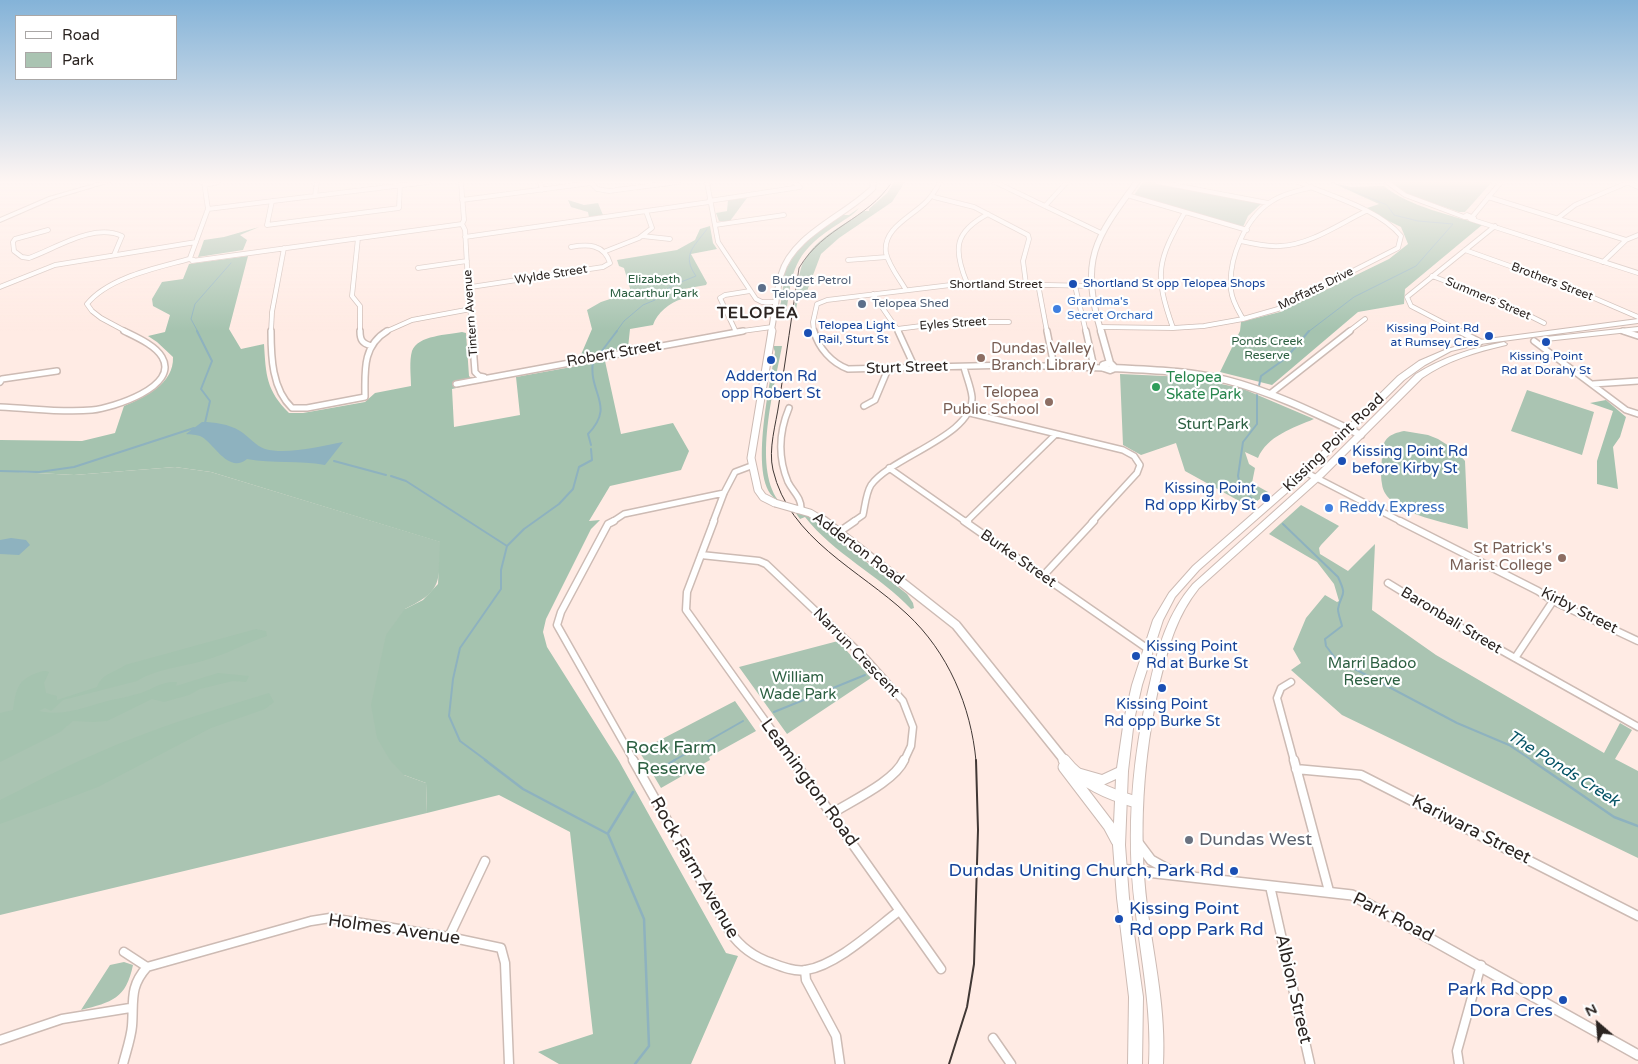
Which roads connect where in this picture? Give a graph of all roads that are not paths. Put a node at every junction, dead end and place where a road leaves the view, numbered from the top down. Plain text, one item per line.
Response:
1 (42, 232) edge
2 (200, 232) edge
3 (405, 232) edge
4 (464, 232) edge
5 (502, 232) edge
6 (647, 232) edge
7 (717, 232) edge
8 (814, 232) edge
9 (891, 232) edge
10 (965, 232) edge
11 (1023, 232) edge
12 (1099, 232) edge
13 (1176, 232) edge
14 (1245, 232) edge
15 (1322, 232) edge
16 (1397, 232) edge
17 (1488, 232) edge
18 (1512, 232) edge
19 (1600, 232) edge
20 (1102, 233) joint
21 (1638, 235) edge
22 (642, 236) junction
23 (465, 237) junction
24 (358, 238) junction
25 (670, 239) dead end
26 (1626, 240) junction
27 (1241, 241) junction
28 (196, 242) junction
29 (571, 247) dead end
30 (284, 248) junction
31 (1465, 250) junction
32 (606, 251) junction
33 (114, 254) junction
34 (887, 257) junction
35 (192, 259) junction
36 (848, 260) dead end
37 (467, 262) junction
38 (1603, 262) junction
39 (418, 268) dead end
40 (1638, 273) edge
41 (1432, 276) junction
42 (967, 283) junction
43 (1026, 284) junction
44 (1038, 284) junction
45 (1075, 286) junction
46 (1090, 286) junction
47 (471, 287) junction
48 (0, 288) edge
49 (906, 290) junction
50 (750, 291) junction
51 (873, 294) junction
52 (775, 302) junction
53 (470, 309) junction
54 (1638, 317) edge
55 (1365, 318) dead end
56 (1243, 319) junction
57 (1638, 321) edge
58 (1009, 322) dead end
59 (1544, 324) dead end
60 (772, 326) junction
61 (1100, 327) junction
62 (1173, 328) junction
63 (897, 329) junction
64 (1638, 330) edge
65 (1623, 331) junction
66 (736, 332) junction
67 (1638, 336) edge
68 (1534, 341) junction
69 (1480, 342) junction
70 (371, 346) junction
71 (1110, 363) junction
72 (1054, 366) junction
73 (964, 367) junction
74 (1094, 367) junction
75 (915, 368) junction
76 (1104, 368) junction
77 (1115, 368) junction
78 (888, 369) junction
79 (57, 370) dead end
80 (486, 378) junction
81 (1638, 381) edge
82 (0, 382) edge
83 (456, 384) dead end
84 (1593, 384) junction
85 (1270, 394) junction
86 (864, 406) dead end
87 (0, 407) edge
88 (789, 408) dead end
89 (970, 413) junction
90 (1638, 414) edge
91 (1349, 429) junction
92 (1056, 434) junction
93 (1361, 434) junction
94 (751, 466) junction
95 (889, 468) junction
96 (1306, 472) junction
97 (1317, 478) junction
98 (724, 493) junction
99 (799, 509) junction
100 (966, 522) junction
101 (839, 532) junction
102 (701, 556) junction
103 (1043, 576) junction
104 (1388, 583) dead end
105 (1553, 601) junction
106 (1638, 641) edge
107 (1148, 649) junction
108 (1514, 658) junction
109 (1291, 682) dead end
110 (1638, 727) edge
111 (1043, 734) junction
112 (1296, 769) junction
113 (1122, 771) junction
114 (1074, 772) junction
115 (1120, 798) junction
116 (1136, 802) junction
117 (831, 814) junction
118 (1135, 837) junction
119 (1119, 845) junction
120 (485, 861) dead end
121 (1120, 868) junction
122 (1138, 871) junction
123 (1180, 875) junction
124 (1270, 886) junction
125 (1329, 891) junction
126 (899, 910) junction
127 (1638, 916) edge
128 (450, 937) junction
129 (124, 952) dead end
130 (1481, 965) junction
131 (147, 967) junction
132 (940, 969) dead end
133 (805, 970) junction
134 (130, 1008) junction
135 (993, 1038) dead end
136 (0, 1040) edge
137 (1638, 1055) edge
138 (123, 1064) edge
139 (508, 1064) edge
140 (840, 1064) edge
141 (1011, 1064) edge
142 (1135, 1064) edge
143 (1156, 1064) edge
144 (1310, 1064) edge
145 (1459, 1064) edge

1 - 33 street
2 - 28 street
3 - 24 street
4 - 23 street, Tintern Avenue
5 - 23 street
6 - 22 street
7 - 50 street
8 - 52 main road, Adderton Road
9 - 34 street
10 - 42 street
11 - 43 street
12 - 20 street
13 - 62 street
14 - 27 street
15 - 27 street
16 - 56 street, Moffatts Drive
17 - 31 street
18 - 38 street
19 - 26 street
20 - 46 street
21 - 26 street
22 - 25 street
22 - 32 street
23 - 37 street, Tintern Avenue
24 - 30 street
24 - 70 street
26 - 38 street
27 - 56 street
28 - 33 street
28 - 35 street
29 - 32 street, Wylde Street
30 - 35 street
30 - 70 street
31 - 41 street
31 - 54 street, Brothers Street
32 - 47 street, Wylde Street
33 - 48 street
34 - 36 street
34 - 49 street
35 - 87 street
37 - 39 street
37 - 47 street, Tintern Avenue
38 - 40 street
41 - 59 street, Summers Street
41 - 69 street
42 - 43 street, Shortland Street
42 - 49 street, Shortland Street
43 - 44 street, Shortland Street
44 - 45 street, Shortland Street
44 - 72 street
45 - 46 street, Shortland Street
45 - 74 street
46 - 61 street
47 - 53 street, Tintern Avenue
49 - 51 street, Shortland Street
50 - 52 street
50 - 66 street
51 - 63 street
51 - 78 street, Sturt Street
52 - 60 main road, Adderton Road
53 - 70 street
53 - 80 street, Tintern Avenue
55 - 85 street
56 - 62 street, Moffatts Drive
57 - 69 main road, Kissing Point Road
58 - 63 street, Eyles Street
60 - 66 street, Robert Street
60 - 94 main road, Adderton Road
61 - 62 street, Moffatts Drive
61 - 71 street
63 - 75 street
64 - 65 main road, Kissing Point Road
65 - 67 street
65 - 68 main road, Kissing Point Road
66 - 80 street, Robert Street
68 - 84 street
68 - 93 main road, Kissing Point Road
69 - 91 main road, Kissing Point Road
71 - 76 street
71 - 77 street
72 - 73 street, Sturt Street
72 - 74 street, Sturt Street
73 - 75 street, Sturt Street
73 - 89 street
74 - 76 street, Sturt Street
75 - 78 street, Sturt Street
76 - 77 street
77 - 85 street
78 - 86 street
79 - 82 street
80 - 83 street, Robert Street
81 - 84 street
84 - 90 street
85 - 91 street
88 - 99 street
89 - 92 street
89 - 95 street
91 - 93 street
91 - 96 main road, Kissing Point Road
92 - 100 street
92 - 103 street
93 - 97 main road, Kissing Point Road
94 - 98 street, Leamington Road
94 - 99 main road, Adderton Road, bridge
95 - 100 street, Burke Street
95 - 101 street
96 - 97 street, Kirby Street
96 - 107 main road, Kissing Point Road
97 - 105 street, Kirby Street
97 - 116 main road, Kissing Point Road
98 - 102 street, Leamington Road
98 - 133 street, Rock Farm Avenue
99 - 101 main road, Adderton Road
100 - 103 street, Burke Street
101 - 111 main road, Adderton Road
102 - 117 street, Leamington Road
102 - 117 street, Narrun Crescent
103 - 107 street, Burke Street
104 - 108 street, Baronbali Street
105 - 106 street, Kirby Street
105 - 108 street, Baronbali Street
107 - 113 main road, Kissing Point Road
108 - 110 street, Baronbali Street
109 - 112 street
111 - 114 main road, Adderton Road
111 - 119 main road, Adderton Road
112 - 125 street
112 - 127 street, Kariwara Street
113 - 114 main road
113 - 115 main road, Kissing Point Road
114 - 115 main road, Adderton Road
115 - 116 main road, Adderton Road
115 - 119 main road, Kissing Point Road
116 - 118 main road, Kissing Point Road
117 - 126 street, Leamington Road
118 - 122 main road, Kissing Point Road
118 - 123 street
119 - 121 main road, Kissing Point Road
120 - 128 street
121 - 122 street, Park Road
121 - 142 main road, Kissing Point Road
122 - 123 street, Park Road
122 - 143 main road, Kissing Point Road
123 - 124 street, Park Road
124 - 125 street, Park Road
124 - 144 street, Albion Street
125 - 130 street, Park Road
126 - 132 street, Leamington Road
126 - 133 street
128 - 131 street, Holmes Avenue
128 - 139 street, Holmes Avenue
129 - 131 street
130 - 137 street, Park Road
130 - 145 street
131 - 134 street
133 - 140 street
134 - 136 street
134 - 138 street
135 - 141 street

